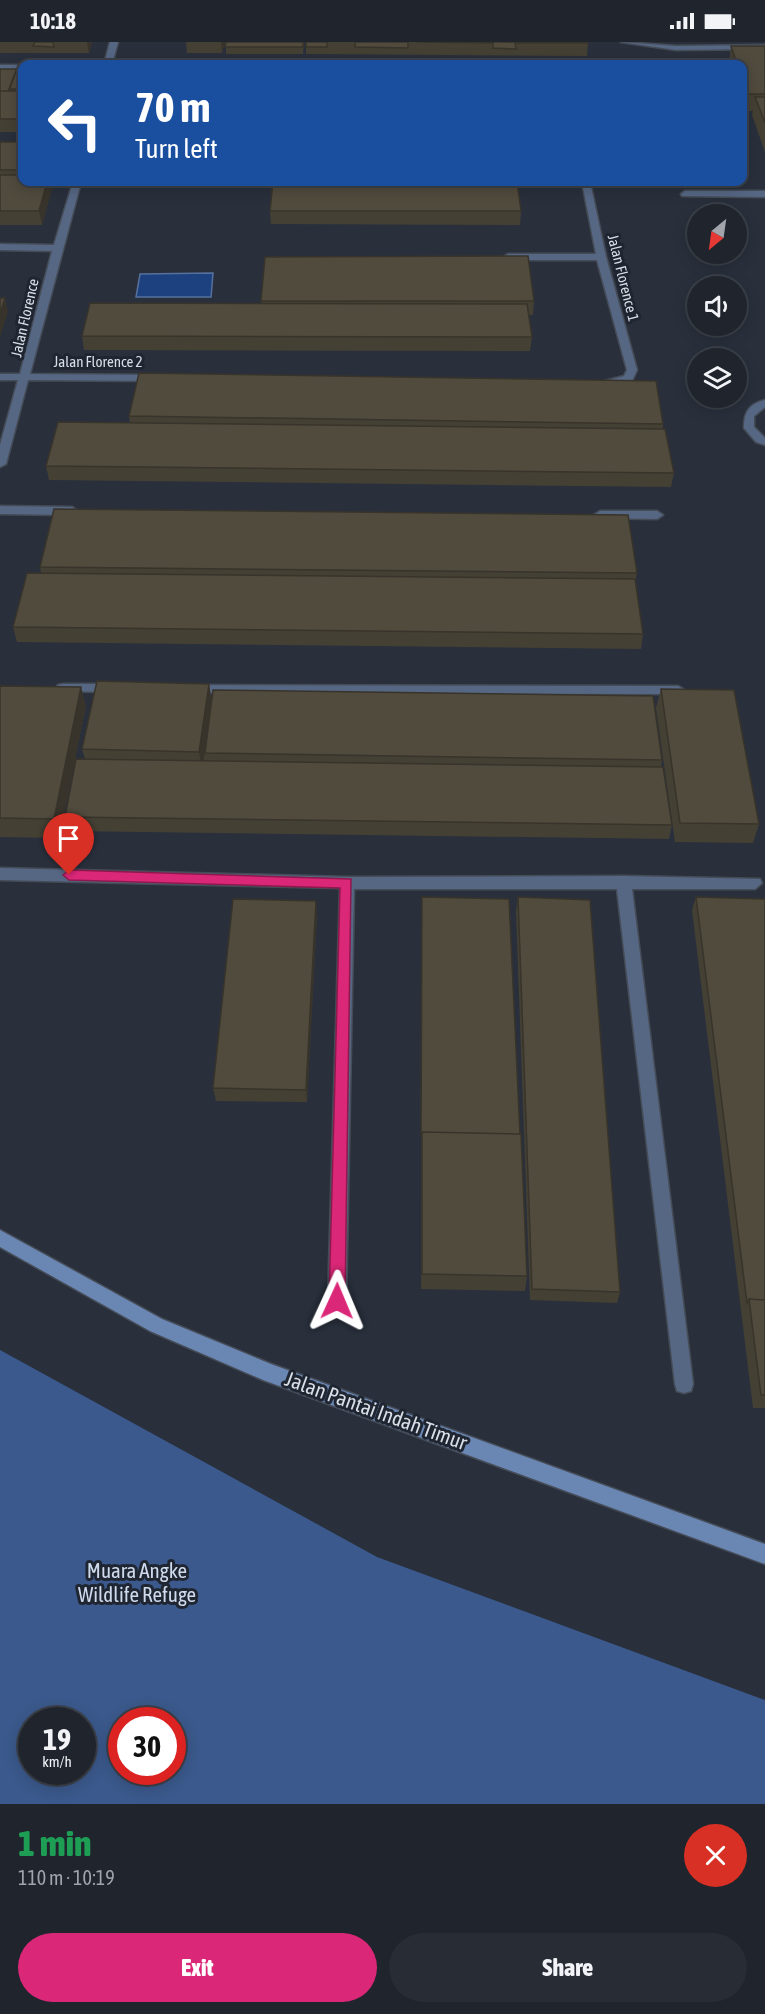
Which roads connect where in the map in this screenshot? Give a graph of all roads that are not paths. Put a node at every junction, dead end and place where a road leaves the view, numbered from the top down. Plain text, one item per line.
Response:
1 (114, 42) edge
2 (625, 42) edge
3 (765, 47) edge
4 (109, 60) edge
5 (0, 67) edge
6 (18, 67) edge
7 (75, 186) edge
8 (587, 186) edge
9 (685, 194) dead end
10 (765, 194) edge
11 (0, 247) edge
12 (57, 248) junction
13 (494, 257) edge
14 (601, 257) junction
15 (0, 376) edge
16 (26, 377) junction
17 (167, 378) edge
18 (595, 381) edge
19 (765, 403) edge
20 (765, 442) edge
21 (0, 464) edge
22 (0, 510) edge
23 (84, 511) edge
24 (585, 514) edge
25 (657, 515) dead end
26 (48, 688) edge
27 (132, 688) edge
28 (179, 689) edge
29 (693, 690) edge
30 (0, 873) edge
31 (624, 882) junction
32 (346, 883) junction
33 (755, 883) dead end
34 (0, 1238) edge
35 (337, 1301) dead end
36 (684, 1384) dead end
37 (765, 1554) edge

1 - 4 street
2 - 3 street
5 - 6 street
7 - 12 street, Jalan Florence
8 - 14 street, Jalan Florence 1
9 - 10 street
11 - 12 street
12 - 16 street, Jalan Florence
13 - 14 street
14 - 18 street, Jalan Florence 1
15 - 16 street, Jalan Florence 2
16 - 17 street, Jalan Florence 2
16 - 21 street, Jalan Florence
19 - 20 street
22 - 23 street
24 - 25 street
26 - 27 street
28 - 29 street
30 - 32 street
31 - 32 street
31 - 33 street
31 - 36 street
32 - 35 street
34 - 37 street, Jalan Pantai Indah Timur

